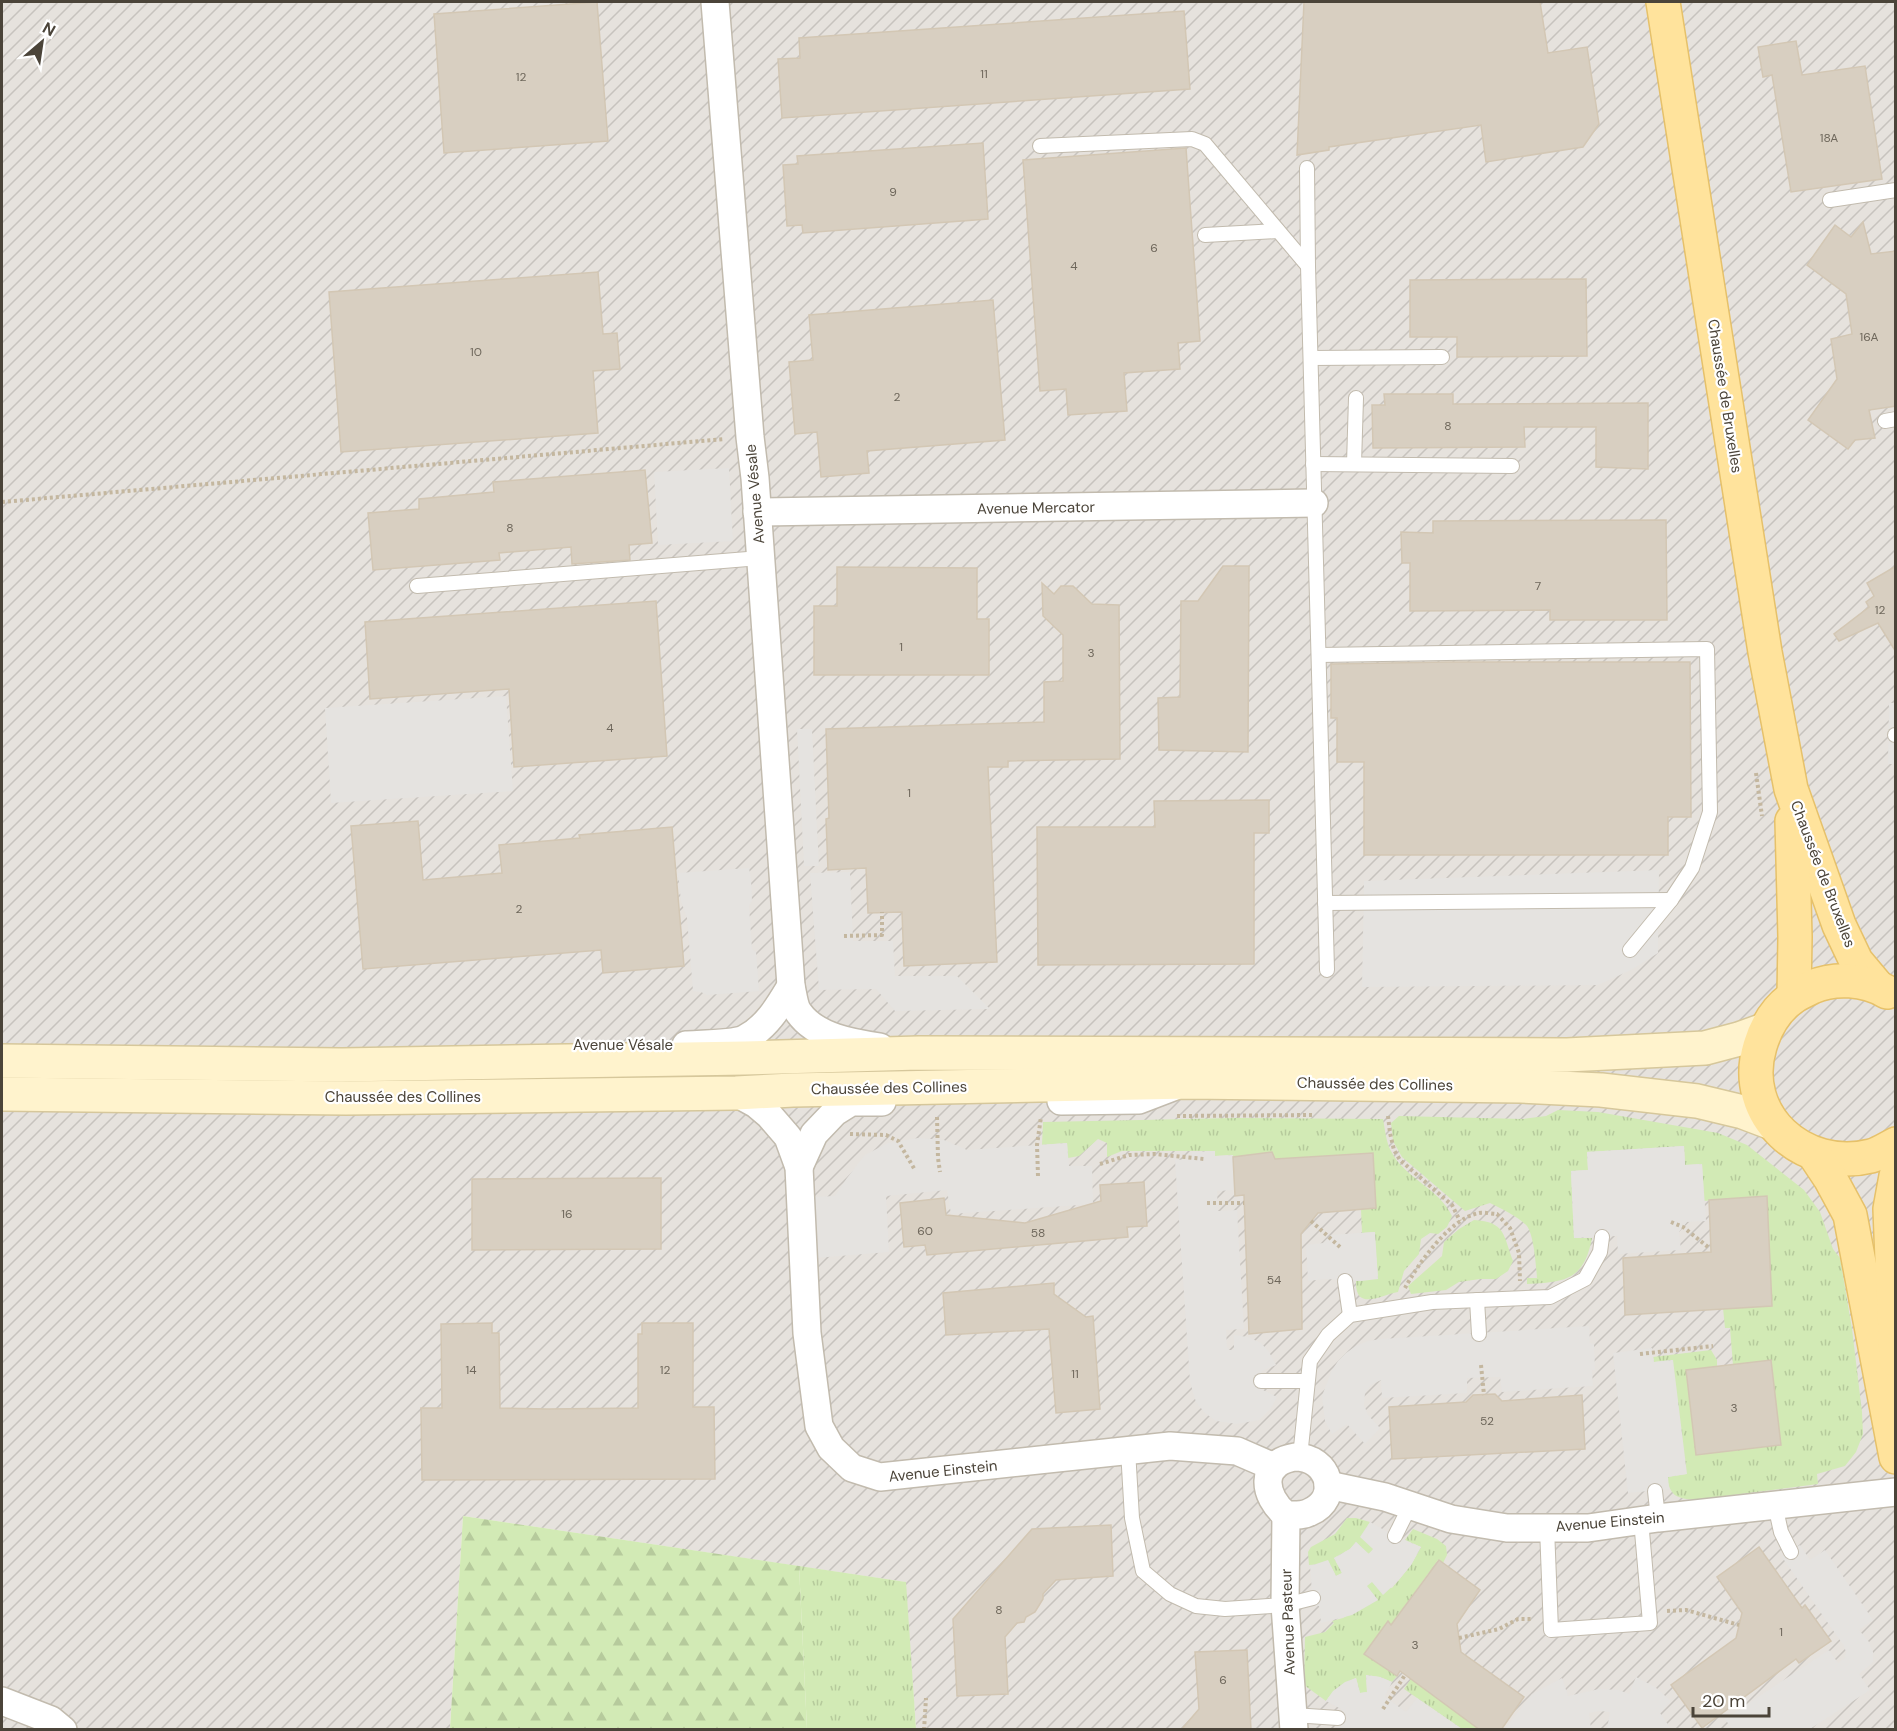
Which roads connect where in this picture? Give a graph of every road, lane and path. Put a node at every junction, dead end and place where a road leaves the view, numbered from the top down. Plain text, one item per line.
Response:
1 (715, 2) edge
2 (1663, 2) edge
3 (1040, 146) dead end
4 (1307, 168) dead end
5 (1896, 190) edge
6 (1830, 200) dead end
7 (1278, 231) junction
8 (1205, 235) dead end
9 (1308, 266) junction
10 (1442, 357) dead end
11 (1311, 358) junction
12 (1356, 398) dead end
13 (750, 437) junction
14 (1313, 464) junction
15 (1354, 464) junction
16 (1512, 466) dead end
17 (2, 502) edge
18 (1314, 503) junction
19 (757, 512) junction
20 (760, 558) junction
21 (417, 586) dead end
22 (1319, 655) junction
23 (1791, 789) junction
24 (1671, 900) junction
25 (1325, 903) junction
26 (882, 912) dead end
27 (844, 936) dead end
28 (1630, 950) dead end
29 (1327, 970) dead end
30 (791, 986) junction
31 (1886, 992) edge
32 (1794, 996) junction
33 (1764, 1029) junction
34 (919, 1053) junction
35 (2, 1061) edge
36 (431, 1064) junction
37 (1189, 1082) junction
38 (2, 1094) edge
39 (736, 1094) junction
40 (1322, 1115) dead end
41 (1030, 1116) dead end
42 (1171, 1116) dead end
43 (1377, 1116) dead end
44 (937, 1117) junction
45 (948, 1117) dead end
46 (928, 1118) dead end
47 (1772, 1123) junction
48 (814, 1134) junction
49 (1896, 1144) edge
50 (1814, 1154) junction
51 (1204, 1159) dead end
52 (1100, 1164) dead end
53 (799, 1167) junction
54 (915, 1170) dead end
55 (940, 1172) dead end
56 (1038, 1176) dead end
57 (1896, 1176) edge
58 (1207, 1203) dead end
59 (1244, 1203) dead end
60 (1311, 1221) dead end
61 (1460, 1221) junction
62 (1671, 1222) dead end
63 (1602, 1237) dead end
64 (1708, 1247) dead end
65 (1341, 1248) dead end
66 (1345, 1281) dead end
67 (1521, 1298) junction
68 (1477, 1300) junction
69 (1402, 1306) junction
70 (1350, 1315) junction
71 (1479, 1334) dead end
72 (1713, 1346) dead end
73 (1640, 1354) dead end
74 (1896, 1360) edge
75 (1481, 1365) dead end
76 (1261, 1381) dead end
77 (1307, 1381) junction
78 (1484, 1395) dead end
79 (1128, 1450) junction
80 (1300, 1457) junction
81 (1896, 1457) edge
82 (1274, 1467) junction
83 (1328, 1485) junction
84 (1655, 1491) dead end
85 (1896, 1492) edge
86 (1775, 1505) junction
87 (1410, 1506) junction
88 (1286, 1515) junction
89 (1650, 1519) junction
90 (1547, 1528) junction
91 (1395, 1536) dead end
92 (1791, 1552) dead end
93 (1313, 1598) dead end
94 (1285, 1605) junction
95 (1649, 1612) junction
96 (1550, 1619) junction
97 (1739, 1625) dead end
98 (1459, 1638) dead end
99 (1405, 1675) dead end
100 (926, 1698) dead end
101 (2, 1701) edge
102 (1383, 1709) dead end
103 (1338, 1718) dead end
104 (1293, 1722) edge
105 (63, 1730) edge
106 (924, 1730) edge

1 - 13 street, Avenue Vésale
2 - 23 main road, Chaussée de Bruxelles
3 - 7 lane
4 - 9 lane
5 - 6 lane
7 - 8 lane
7 - 9 lane
9 - 11 lane
10 - 11 lane
11 - 14 lane
12 - 15 lane
13 - 17 path
13 - 19 street, Avenue Vésale
14 - 15 lane
14 - 18 lane
15 - 16 lane
18 - 19 street, Avenue Mercator
18 - 22 lane
19 - 20 street, Avenue Vésale
20 - 21 lane
20 - 30 street, Avenue Vésale
22 - 24 lane
22 - 25 lane
23 - 31 main road, Chaussée de Bruxelles
23 - 32 main road, Chaussée de Bruxelles
24 - 25 lane
24 - 28 lane
25 - 29 lane
26 - 27 path
30 - 34 street, Avenue Vésale
30 - 36 street, Avenue Vésale
31 - 32 main road, Chaussée de Bruxelles
32 - 33 main road, Chaussée de Bruxelles
33 - 34 main road, Chaussée des Collines
33 - 47 main road, Chaussée de Bruxelles
34 - 36 main road, Chaussée des Collines
35 - 36 main road, Chaussée des Collines
37 - 39 main road, Chaussée des Collines
37 - 47 main road, Chaussée des Collines
37 - 48 street, Avenue Einstein
38 - 39 main road, Chaussée des Collines
39 - 53 street, Avenue Einstein
40 - 42 path
41 - 56 path
43 - 61 path
44 - 45 path
44 - 46 path
44 - 55 path
47 - 50 main road, Chaussée de Bruxelles
48 - 53 street, Avenue Einstein
48 - 54 path
49 - 50 main road, Chaussée de Bruxelles
50 - 81 main road, Chaussée de Bruxelles
51 - 52 path
53 - 79 street, Avenue Einstein
57 - 74 main road
58 - 59 path
60 - 65 path
61 - 67 path
61 - 69 path
62 - 64 path
63 - 67 lane
66 - 70 lane
67 - 68 lane
68 - 69 lane
68 - 71 lane
69 - 70 lane
70 - 77 lane
72 - 73 path
75 - 78 path
76 - 77 lane
77 - 80 lane
79 - 82 street, Avenue Einstein
79 - 94 lane
80 - 82 street
80 - 83 street
82 - 88 street
83 - 87 street, Avenue Einstein
83 - 88 street
84 - 89 lane
85 - 86 street, Avenue Einstein
86 - 89 street, Avenue Einstein
86 - 92 lane
87 - 90 street, Avenue Einstein
87 - 91 lane
88 - 94 street, Avenue Pasteur
89 - 90 street, Avenue Einstein
89 - 95 lane
90 - 96 lane
93 - 94 lane
94 - 104 street, Avenue Pasteur
95 - 96 lane
95 - 97 path
96 - 98 path
99 - 102 path
100 - 106 path
101 - 105 street
103 - 104 lane

